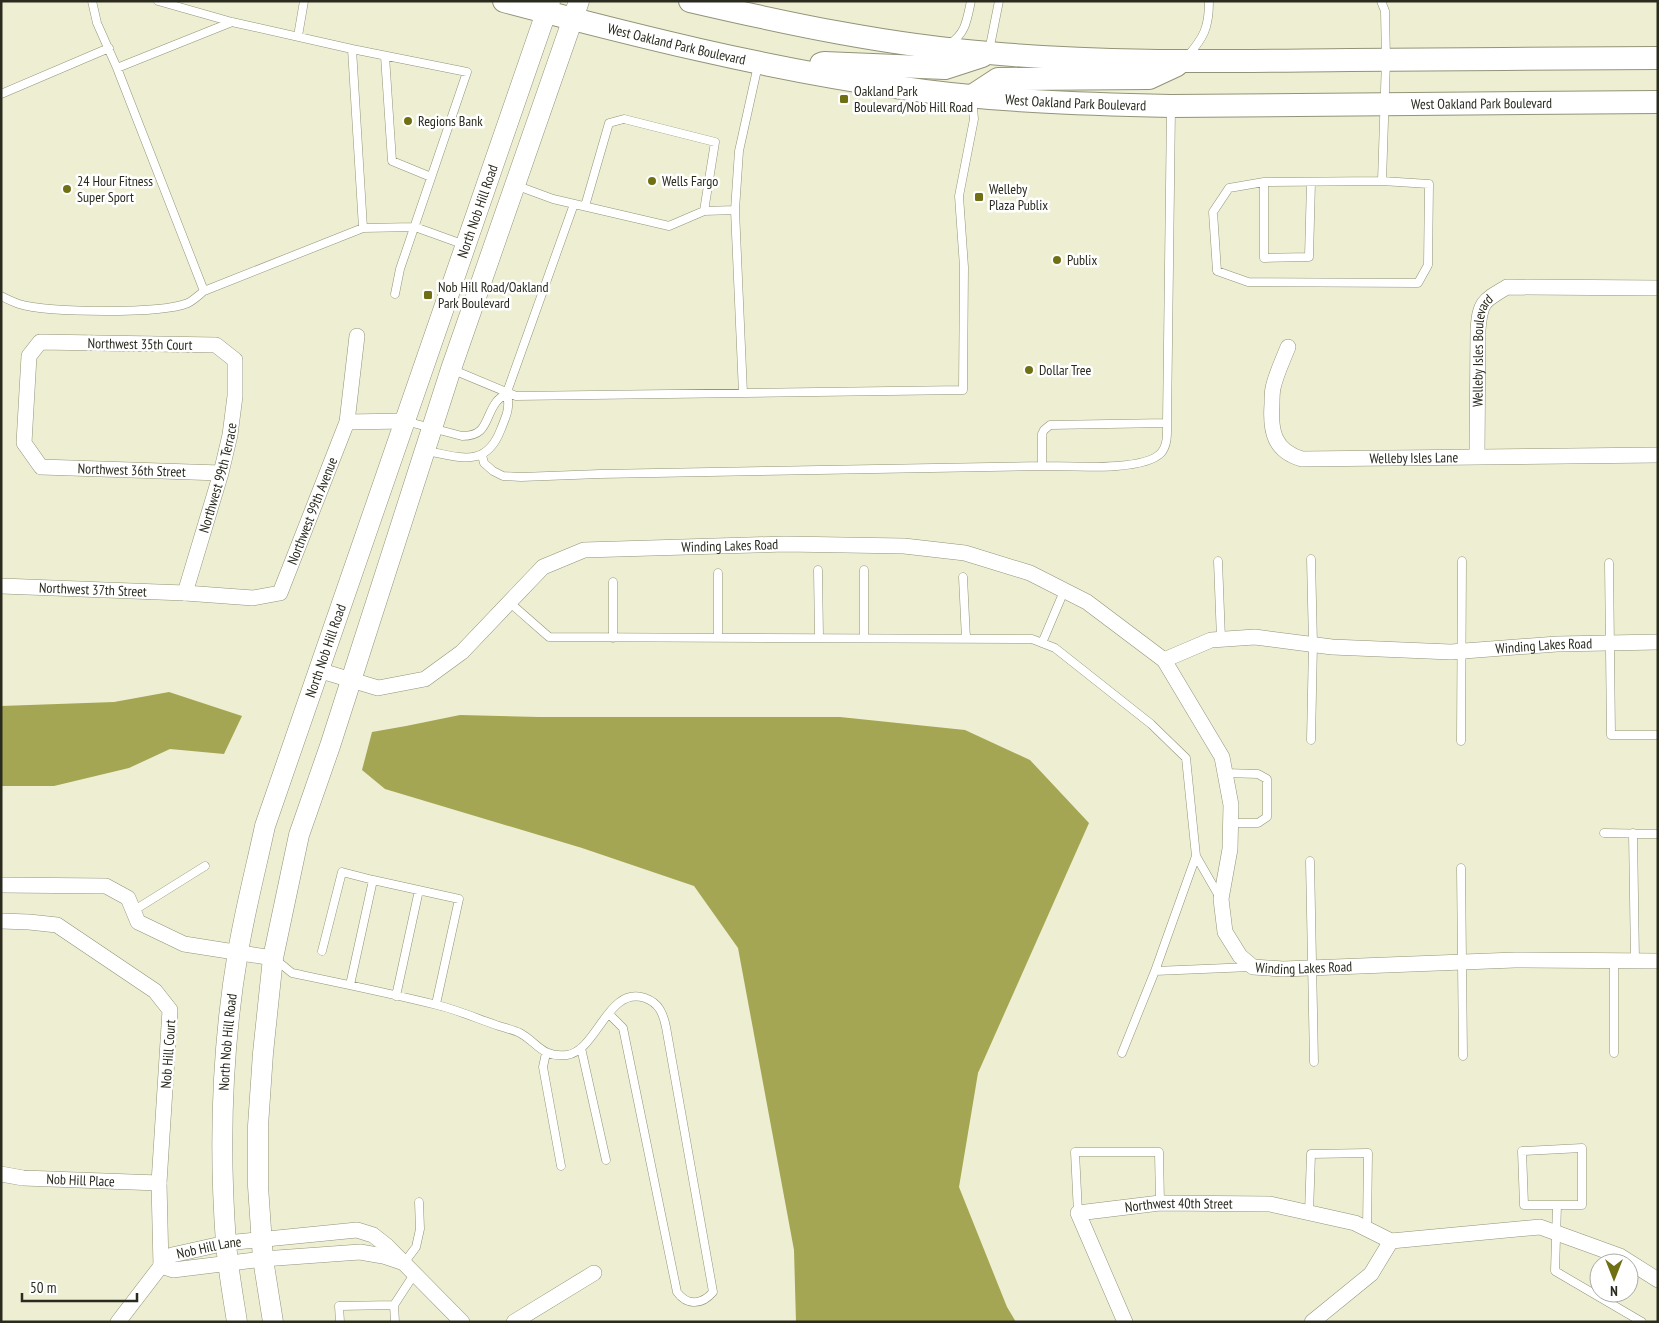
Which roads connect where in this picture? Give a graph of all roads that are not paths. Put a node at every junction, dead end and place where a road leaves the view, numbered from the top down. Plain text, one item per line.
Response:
1 (92, 1) edge
2 (158, 1) edge
3 (304, 1) edge
4 (504, 1) edge
5 (690, 1) edge
6 (971, 1) edge
7 (999, 1) edge
8 (1209, 1) edge
9 (1381, 1) edge
10 (548, 7) edge
11 (576, 10) edge
12 (232, 22) junction
13 (298, 36) junction
14 (109, 48) junction
15 (352, 49) junction
16 (941, 49) junction
17 (988, 53) junction
18 (385, 56) junction
19 (1658, 58) edge
20 (1386, 60) junction
21 (1182, 62) junction
22 (759, 63) junction
23 (117, 68) junction
24 (805, 72) junction
25 (1, 94) edge
26 (972, 96) junction
27 (1658, 102) edge
28 (1384, 104) junction
29 (1171, 106) junction
30 (432, 177) junction
31 (1382, 181) junction
32 (1264, 182) junction
33 (1311, 182) junction
34 (515, 185) junction
35 (574, 204) junction
36 (585, 206) junction
37 (734, 210) junction
38 (704, 211) junction
39 (363, 228) junction
40 (414, 228) junction
41 (465, 245) junction
42 (1658, 288) edge
43 (204, 291) junction
44 (396, 294) dead end
45 (1, 296) edge
46 (357, 336) dead end
47 (1288, 347) dead end
48 (234, 360) joint
49 (451, 369) junction
50 (507, 392) junction
51 (743, 393) junction
52 (405, 421) junction
53 (347, 422) junction
54 (1167, 423) junction
55 (431, 428) junction
56 (424, 451) junction
57 (482, 455) junction
58 (1658, 455) edge
59 (1477, 456) junction
60 (1042, 466) junction
61 (41, 467) joint
62 (221, 473) junction
63 (1311, 559) dead end
64 (1218, 561) dead end
65 (1462, 561) dead end
66 (1609, 563) dead end
67 (818, 570) dead end
68 (864, 570) dead end
69 (718, 574) dead end
70 (963, 577) dead end
71 (613, 582) dead end
72 (1, 586) edge
73 (1064, 591) junction
74 (185, 593) junction
75 (509, 602) junction
76 (613, 638) junction
77 (718, 638) junction
78 (819, 638) junction
79 (864, 638) junction
80 (966, 639) junction
81 (1221, 639) junction
82 (1658, 642) edge
83 (1042, 643) junction
84 (1609, 643) junction
85 (1313, 644) junction
86 (1461, 651) junction
87 (1164, 660) junction
88 (318, 670) junction
89 (351, 681) junction
90 (1658, 735) edge
91 (1311, 740) dead end
92 (1461, 741) dead end
93 (1225, 773) junction
94 (1230, 822) junction
95 (1604, 833) dead end
96 (1633, 834) junction
97 (1658, 834) edge
98 (1196, 856) junction
99 (1310, 861) dead end
100 (205, 866) dead end
101 (1461, 868) dead end
102 (373, 880) junction
103 (1, 885) edge
104 (419, 890) junction
105 (1221, 899) junction
106 (133, 911) junction
107 (1, 921) edge
108 (322, 951) dead end
109 (238, 952) junction
110 (273, 958) junction
111 (1614, 961) junction
112 (1635, 961) junction
113 (1461, 962) junction
114 (1658, 962) edge
115 (1253, 967) junction
116 (1312, 968) junction
117 (1155, 971) junction
118 (350, 985) junction
119 (396, 996) junction
120 (436, 1004) junction
121 (608, 1014) junction
122 (581, 1048) junction
123 (546, 1053) junction
124 (1122, 1053) dead end
125 (1614, 1053) dead end
126 (1463, 1056) dead end
127 (1314, 1062) dead end
128 (606, 1160) dead end
129 (560, 1166) dead end
130 (1, 1174) edge
131 (160, 1183) junction
132 (419, 1202) dead end
133 (1160, 1203) junction
134 (1557, 1205) junction
135 (1078, 1213) junction
136 (1309, 1213) junction
137 (1367, 1229) junction
138 (344, 1231) junction
139 (1556, 1233) junction
140 (262, 1239) junction
141 (1391, 1241) junction
142 (226, 1243) junction
143 (347, 1253) junction
144 (263, 1259) junction
145 (228, 1263) junction
146 (161, 1266) junction
147 (409, 1268) junction
148 (594, 1273) dead end
149 (1658, 1280) edge
150 (394, 1305) junction
151 (118, 1322) edge
152 (237, 1322) edge
153 (273, 1322) edge
154 (340, 1322) edge
155 (395, 1322) edge
156 (462, 1322) edge
157 (514, 1322) edge
158 (1125, 1322) edge
159 (1312, 1322) edge
160 (1642, 1322) edge

1 - 14 lane
2 - 12 lane
3 - 13 lane
4 - 10 main road, West Oakland Park Boulevard
5 - 16 main road
6 - 16 lane
7 - 17 lane
8 - 21 lane
9 - 20 lane
10 - 11 main road, West Oakland Park Boulevard
10 - 41 main road, North Nob Hill Road
11 - 22 main road, West Oakland Park Boulevard
11 - 34 main road, North Nob Hill Road
12 - 13 lane
12 - 23 lane
13 - 15 lane
14 - 23 lane
14 - 25 lane
15 - 18 lane
15 - 39 lane
16 - 17 main road
17 - 21 main road
17 - 24 main road
18 - 30 lane
18 - 30 lane
19 - 20 main road
20 - 21 main road
20 - 28 lane
21 - 26 main road
22 - 24 main road, West Oakland Park Boulevard
22 - 37 lane
23 - 43 lane
24 - 26 main road, West Oakland Park Boulevard
26 - 29 main road, West Oakland Park Boulevard
26 - 51 lane
27 - 28 main road, West Oakland Park Boulevard
28 - 29 main road, West Oakland Park Boulevard
28 - 31 lane
29 - 54 lane
30 - 40 lane
31 - 32 lane
31 - 33 lane
32 - 33 lane
32 - 33 lane
34 - 35 lane
34 - 49 main road, North Nob Hill Road
35 - 36 lane
35 - 50 lane
36 - 38 lane
36 - 38 lane
37 - 38 lane
37 - 51 lane
39 - 40 lane
39 - 43 lane
40 - 41 lane
40 - 44 lane
41 - 52 main road, North Nob Hill Road
42 - 59 street, Welleby Isles Boulevard
43 - 45 lane
46 - 53 street, Northwest 99th Avenue
47 - 59 street, Welleby Isles Lane
48 - 61 street, Northwest 35th Court
48 - 62 street, Northwest 99th Terrace
49 - 50 lane
49 - 55 main road, North Nob Hill Road
50 - 51 lane
50 - 55 lane
50 - 57 lane
52 - 53 street
52 - 55 lane
52 - 88 main road, North Nob Hill Road
53 - 74 street, Northwest 99th Avenue
54 - 60 lane
54 - 60 lane
55 - 56 main road, North Nob Hill Road
56 - 57 lane
56 - 89 main road, North Nob Hill Road
57 - 60 lane
58 - 59 street, Welleby Isles Lane
61 - 62 street, Northwest 36th Street
62 - 74 street, Northwest 99th Terrace
63 - 85 lane
64 - 81 lane
65 - 86 lane
66 - 84 lane
67 - 78 lane
68 - 79 lane
69 - 77 lane
70 - 80 lane
71 - 76 lane
72 - 74 street, Northwest 37th Street
73 - 75 street, Winding Lakes Road
73 - 83 lane
73 - 87 street, Winding Lakes Road
75 - 76 lane
75 - 89 street, Winding Lakes Road
76 - 77 lane
77 - 78 lane
78 - 79 lane
79 - 80 lane
80 - 83 lane
81 - 85 street, Winding Lakes Road
81 - 87 street, Winding Lakes Road
82 - 84 street, Winding Lakes Road
83 - 98 lane
84 - 86 street, Winding Lakes Road
84 - 90 lane
85 - 86 street, Winding Lakes Road
85 - 91 lane
86 - 92 lane
87 - 93 street, Winding Lakes Road
88 - 89 street, Winding Lakes Road
88 - 109 main road, North Nob Hill Road
89 - 110 main road, North Nob Hill Road
93 - 94 street, Winding Lakes Road
93 - 94 lane
94 - 105 street, Winding Lakes Road
95 - 96 lane
96 - 97 lane
96 - 112 lane
98 - 105 lane
98 - 117 lane
99 - 116 lane
100 - 106 lane
101 - 113 lane
102 - 104 lane
102 - 108 lane
102 - 118 lane
103 - 106 street
104 - 119 lane
104 - 120 lane
105 - 115 street, Winding Lakes Road
106 - 109 street
107 - 131 street, Nob Hill Court
109 - 110 street
109 - 142 main road, North Nob Hill Road
110 - 118 lane
110 - 140 main road, North Nob Hill Road
111 - 112 street, Winding Lakes Road
111 - 113 street, Winding Lakes Road
111 - 125 lane
112 - 114 street, Winding Lakes Road
113 - 116 street, Winding Lakes Road
113 - 126 lane
115 - 116 street, Winding Lakes Road
115 - 117 lane
116 - 127 lane
117 - 124 lane
118 - 119 lane
119 - 120 lane
120 - 123 lane
121 - 121 lane
121 - 122 lane
122 - 123 lane
122 - 128 lane
123 - 129 lane
130 - 131 street, Nob Hill Place
131 - 146 street, Nob Hill Court
132 - 147 lane
133 - 135 street, Northwest 40th Street
133 - 135 lane
133 - 136 street, Northwest 40th Street
134 - 134 lane
134 - 139 lane
135 - 158 street
136 - 137 street, Northwest 40th Street
136 - 137 lane
137 - 141 street, Northwest 40th Street
138 - 140 street, Nob Hill Lane
138 - 143 street
138 - 147 street, Nob Hill Lane
139 - 141 street
139 - 149 street
139 - 160 lane
140 - 142 street, Nob Hill Lane
140 - 144 main road, North Nob Hill Road
141 - 159 street
142 - 145 main road, North Nob Hill Road
142 - 146 street, Nob Hill Lane
143 - 144 street, Nob Hill Lane
143 - 147 street, Nob Hill Lane
144 - 145 street, Nob Hill Lane
144 - 153 main road, North Nob Hill Road
145 - 146 street, Nob Hill Lane
145 - 152 main road, North Nob Hill Road
146 - 151 street, Nob Hill Lane
147 - 150 lane
147 - 156 street, Nob Hill Lane
148 - 157 street
150 - 154 lane
150 - 155 lane

